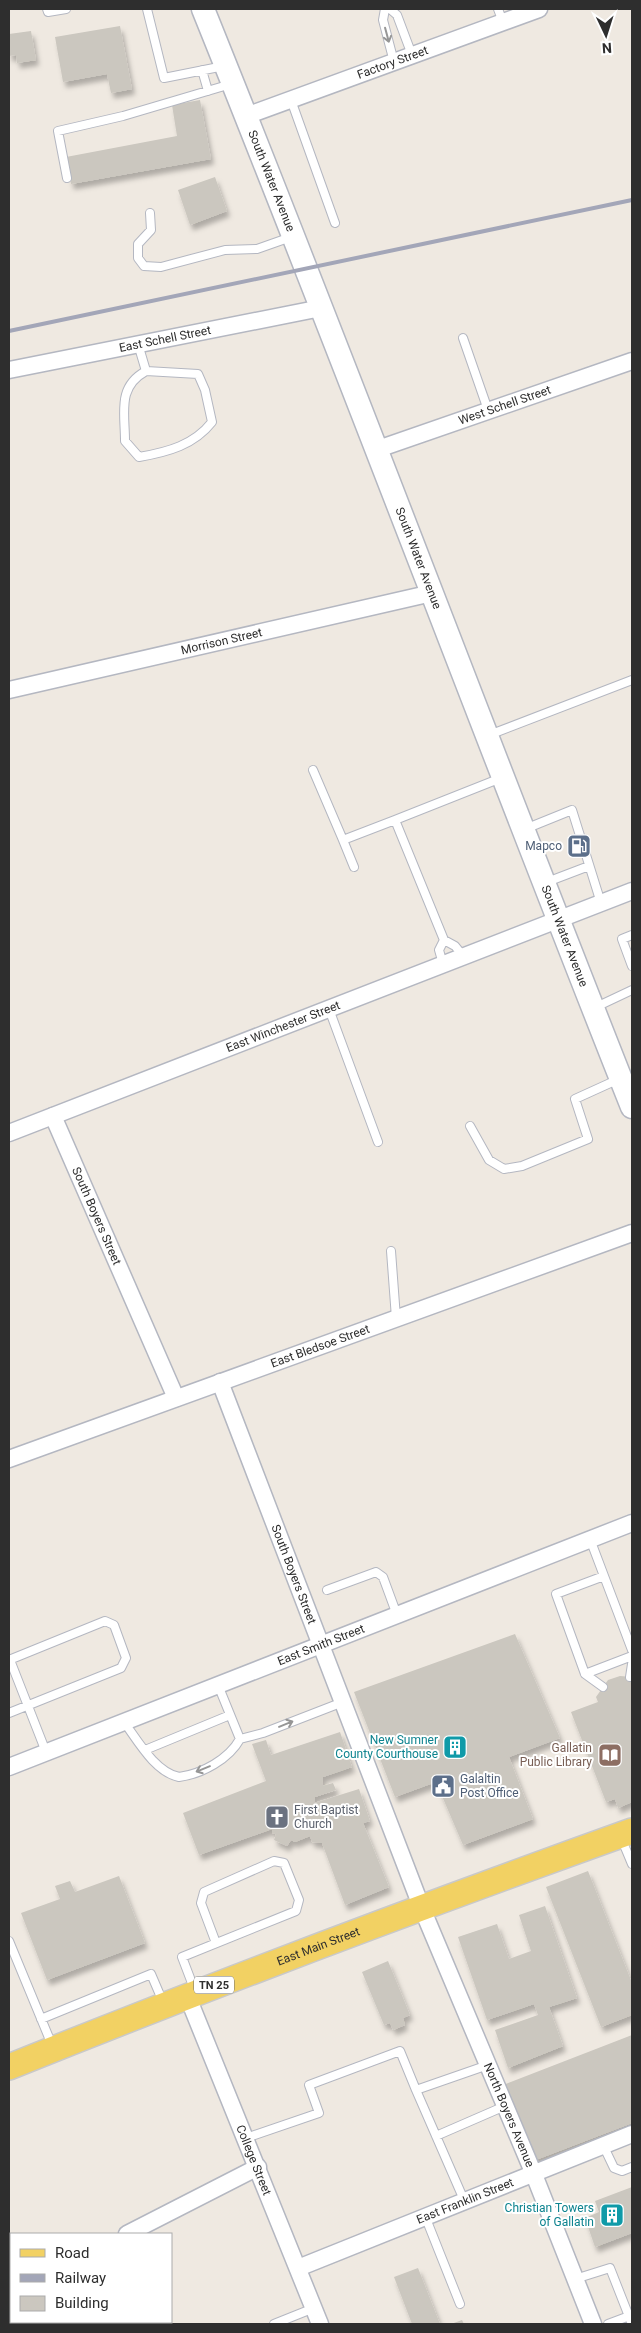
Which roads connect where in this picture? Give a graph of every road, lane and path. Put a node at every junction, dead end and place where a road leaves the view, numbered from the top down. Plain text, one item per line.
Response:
1 (47, 9) edge
2 (66, 9) edge
3 (147, 9) edge
4 (203, 9) edge
5 (385, 9) edge
6 (390, 9) edge
7 (539, 9) edge
8 (501, 15) edge
9 (412, 55) junction
10 (394, 62) junction
11 (202, 70) junction
12 (230, 75) junction
13 (208, 91) junction
14 (291, 100) junction
15 (246, 116) junction
16 (67, 178) dead end
17 (150, 213) dead end
18 (335, 223) dead end
19 (293, 237) junction
20 (321, 308) junction
21 (463, 338) dead end
22 (138, 344) junction
23 (632, 361) edge
24 (9, 370) edge
25 (146, 371) junction
26 (488, 410) junction
27 (378, 449) junction
28 (432, 593) junction
29 (632, 680) edge
30 (9, 690) edge
31 (487, 736) junction
32 (313, 770) dead end
33 (503, 778) junction
34 (395, 820) junction
35 (523, 829) junction
36 (343, 840) junction
37 (589, 866) junction
38 (354, 867) dead end
39 (544, 883) junction
40 (632, 890) edge
41 (601, 903) junction
42 (558, 920) junction
43 (632, 935) edge
44 (444, 940) junction
45 (464, 956) junction
46 (443, 964) junction
47 (632, 966) edge
48 (632, 990) edge
49 (329, 1009) junction
50 (593, 1009) junction
51 (621, 1078) junction
52 (632, 1107) edge
53 (53, 1116) junction
54 (470, 1126) dead end
55 (9, 1133) edge
56 (378, 1142) dead end
57 (632, 1233) edge
58 (391, 1251) dead end
59 (396, 1318) junction
60 (220, 1382) junction
61 (176, 1398) junction
62 (9, 1459) edge
63 (632, 1523) edge
64 (590, 1540) junction
65 (604, 1576) junction
66 (327, 1590) dead end
67 (397, 1615) junction
68 (321, 1644) junction
69 (632, 1650) edge
70 (632, 1656) edge
71 (9, 1660) edge
72 (632, 1664) edge
73 (585, 1674) junction
74 (630, 1677) dead end
75 (218, 1685) junction
76 (603, 1687) dead end
77 (343, 1702) junction
78 (28, 1705) junction
79 (9, 1712) edge
80 (230, 1715) junction
81 (124, 1722) junction
82 (240, 1740) junction
83 (145, 1750) junction
84 (46, 1752) junction
85 (9, 1767) edge
86 (626, 1833) edge
87 (632, 1864) edge
88 (421, 1906) junction
89 (9, 1941) edge
90 (216, 1943) junction
91 (191, 1994) junction
92 (164, 2004) junction
93 (41, 2019) junction
94 (54, 2049) junction
95 (488, 2065) junction
96 (9, 2067) edge
97 (416, 2090) junction
98 (505, 2106) junction
99 (632, 2134) edge
100 (436, 2136) junction
101 (246, 2138) junction
102 (603, 2145) junction
103 (258, 2167) junction
104 (632, 2167) edge
105 (533, 2172) junction
106 (464, 2200) junction
107 (425, 2216) junction
108 (129, 2233) edge
109 (298, 2268) junction
110 (575, 2279) junction
111 (460, 2304) dead end
112 (314, 2308) junction
113 (631, 2319) edge
114 (274, 2324) edge
115 (320, 2324) edge
116 (593, 2324) edge
117 (608, 2324) edge

1 - 2 lane
3 - 11 lane
4 - 12 main road, South Water Avenue
5 -> 10 lane
6 - 9 lane
7 - 8 street, Factory Street
8 - 9 street, Factory Street
9 - 10 street, Factory Street
10 - 14 street, Factory Street
11 - 12 lane
11 - 13 lane
12 - 13 lane
12 - 15 main road, South Water Avenue
13 - 16 lane
14 - 15 street, Factory Street
14 - 18 lane
15 - 19 main road, South Water Avenue
17 - 19 lane
19 - 20 main road, South Water Avenue
20 - 22 street, East Schell Street
20 - 27 main road, South Water Avenue
21 - 26 lane
22 - 24 street, East Schell Street
22 - 25 lane
23 - 26 street, West Schell Street
25 - 25 lane
26 - 27 street, West Schell Street
27 - 28 main road, South Water Avenue
28 - 30 street, Morrison Street
28 - 31 main road, South Water Avenue
29 - 31 lane
31 - 33 main road, South Water Avenue
32 - 36 lane
33 - 34 lane
33 - 35 main road, South Water Avenue
34 - 36 lane
34 - 44 lane
35 - 37 lane
35 - 39 main road, South Water Avenue
36 - 38 lane
37 - 39 lane
37 - 41 lane
39 - 42 main road, South Water Avenue
40 - 41 street, East Winchester Street
41 - 42 street, East Winchester Street
42 - 45 street, East Winchester Street
42 - 50 main road, South Water Avenue
43 - 47 lane
44 - 45 lane
44 - 46 lane
45 - 46 street, East Winchester Street
46 - 49 street, East Winchester Street
48 - 50 lane
49 - 53 street, East Winchester Street
49 - 56 lane
50 - 51 main road, South Water Avenue
51 - 52 main road, South Water Avenue
51 - 54 lane
53 - 55 street, East Winchester Street
53 - 61 street, South Boyers Street
57 - 59 street, East Bledsoe Street
58 - 59 lane
59 - 60 street, East Bledsoe Street
60 - 61 street, East Bledsoe Street
60 - 68 street, South Boyers Street
61 - 62 street, East Bledsoe Street
63 - 64 street, East Smith Street
64 - 65 lane
64 - 67 street, East Smith Street
65 - 69 lane
65 - 73 lane
66 - 67 lane
67 - 68 street, East Smith Street
68 - 75 street, East Smith Street
68 - 77 street, South Boyers Street
70 - 73 lane
71 - 78 lane
71 - 78 lane
72 - 74 lane
73 - 76 lane
75 - 80 lane
75 - 81 street, East Smith Street
82 -> 77 lane
77 - 88 street, South Boyers Street
78 - 79 lane
78 - 84 lane
80 - 82 lane
80 - 83 lane
81 - 83 lane
81 - 84 street, East Smith Street
82 -> 83 lane
84 - 85 street, East Smith Street
86 - 87 lane
86 - 88 main road, East Main Street / TN 25
88 - 91 main road, East Main Street / TN 25
88 - 95 street, North Boyers Avenue
89 - 93 lane
90 - 90 lane
90 - 91 lane
91 - 92 main road, East Main Street / TN 25
91 - 101 street, College Street
92 - 93 lane
92 - 94 main road, East Main Street / TN 25
93 - 94 lane
94 - 96 main road, East Main Street / TN 25
95 - 97 lane
95 - 98 street, North Boyers Avenue
97 - 100 lane
97 - 101 lane
98 - 100 lane
98 - 105 street, North Boyers Avenue
99 - 102 street, East Franklin Street
100 - 106 lane
101 - 103 street, College Street
102 - 104 lane
102 - 105 street, East Franklin Street
103 - 108 street
103 - 109 street, College Street
105 - 106 street, East Franklin Street
105 - 110 street, North Boyers Avenue
106 - 107 street, East Franklin Street
107 - 109 street, East Franklin Street
107 - 111 lane
109 - 112 street, College Street
110 - 113 lane
110 - 116 street, North Boyers Avenue
112 - 114 lane
112 - 115 street, College Street
113 - 117 lane

